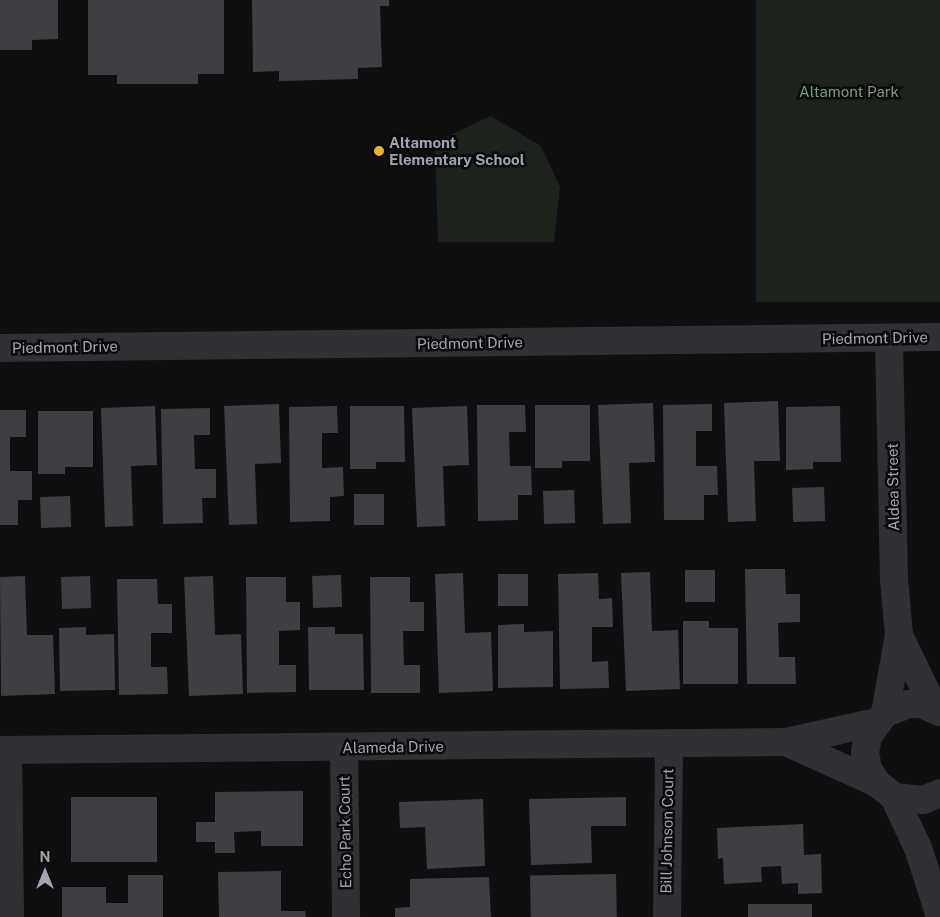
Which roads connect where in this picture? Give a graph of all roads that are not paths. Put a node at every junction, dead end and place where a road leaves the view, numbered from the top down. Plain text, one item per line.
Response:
1 (889, 338) junction
2 (940, 338) edge
3 (0, 348) edge
4 (899, 635) junction
5 (937, 710) edge
6 (880, 718) junction
7 (786, 742) junction
8 (669, 744) junction
9 (344, 748) junction
10 (4, 750) edge
11 (885, 790) junction
12 (940, 793) edge
13 (940, 916) edge
14 (10, 917) edge
15 (346, 917) edge
16 (667, 917) edge

1 - 2 street, Piedmont Drive
1 - 3 street, Piedmont Drive
1 - 4 street, Aldea Street
4 - 5 street, Aldea Street
4 - 6 street, Aldea Street
5 - 6 street, Alameda Drive
6 - 7 street, Alameda Drive
6 - 11 street, Aldea Street
7 - 8 street, Alameda Drive
7 - 11 street, Alameda Drive
8 - 9 street, Alameda Drive
8 - 16 street, Bill Johnson Court
9 - 10 street, Alameda Drive
9 - 15 street, Echo Park Court
10 - 14 street
11 - 12 street, Alameda Drive
11 - 13 street

